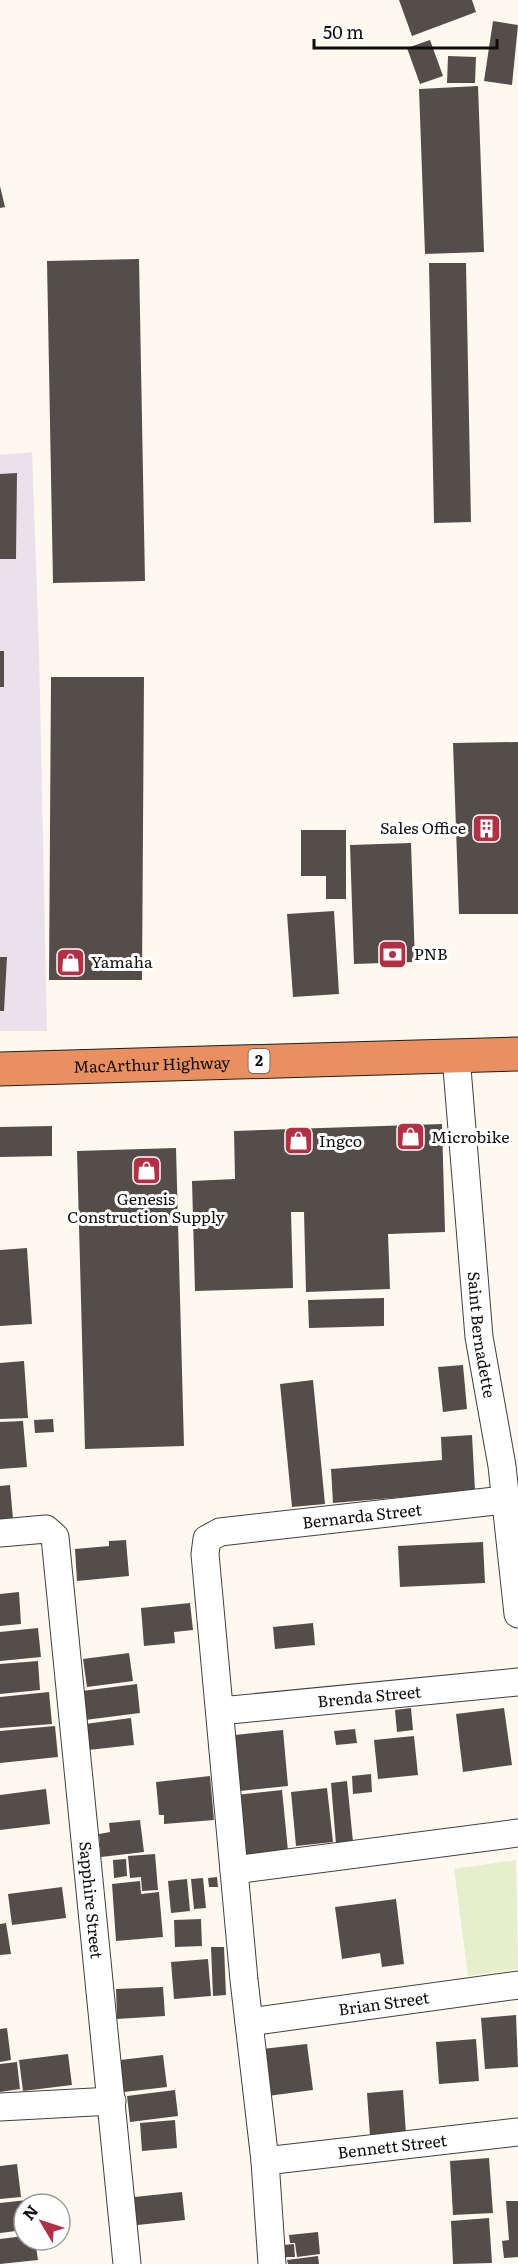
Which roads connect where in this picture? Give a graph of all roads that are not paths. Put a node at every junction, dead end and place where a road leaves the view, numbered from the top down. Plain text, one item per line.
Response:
1 (518, 1054) edge
2 (456, 1056) junction
3 (0, 1069) edge
4 (504, 1500) junction
5 (0, 1533) edge
6 (518, 1614) edge
7 (518, 1682) edge
8 (220, 1711) junction
9 (518, 1833) edge
10 (234, 1870) junction
11 (518, 1985) edge
12 (249, 2022) junction
13 (112, 2101) junction
14 (0, 2107) edge
15 (518, 2132) edge
16 (265, 2161) junction
17 (127, 2264) edge
18 (272, 2264) edge

1 - 2 highway, MacArthur Highway / 2
2 - 3 highway, MacArthur Highway / 2
2 - 4 street, Saint Bernadette
4 - 6 street, Saint Bernadette
4 - 8 street, Bernarda Street
5 - 13 street, Sapphire Street
7 - 8 street, Brenda Street
8 - 10 street
9 - 10 street
10 - 12 street
11 - 12 street, Brian Street
12 - 16 street
13 - 14 street
13 - 17 street, Sapphire Street
15 - 16 street, Bennett Street
16 - 18 street

